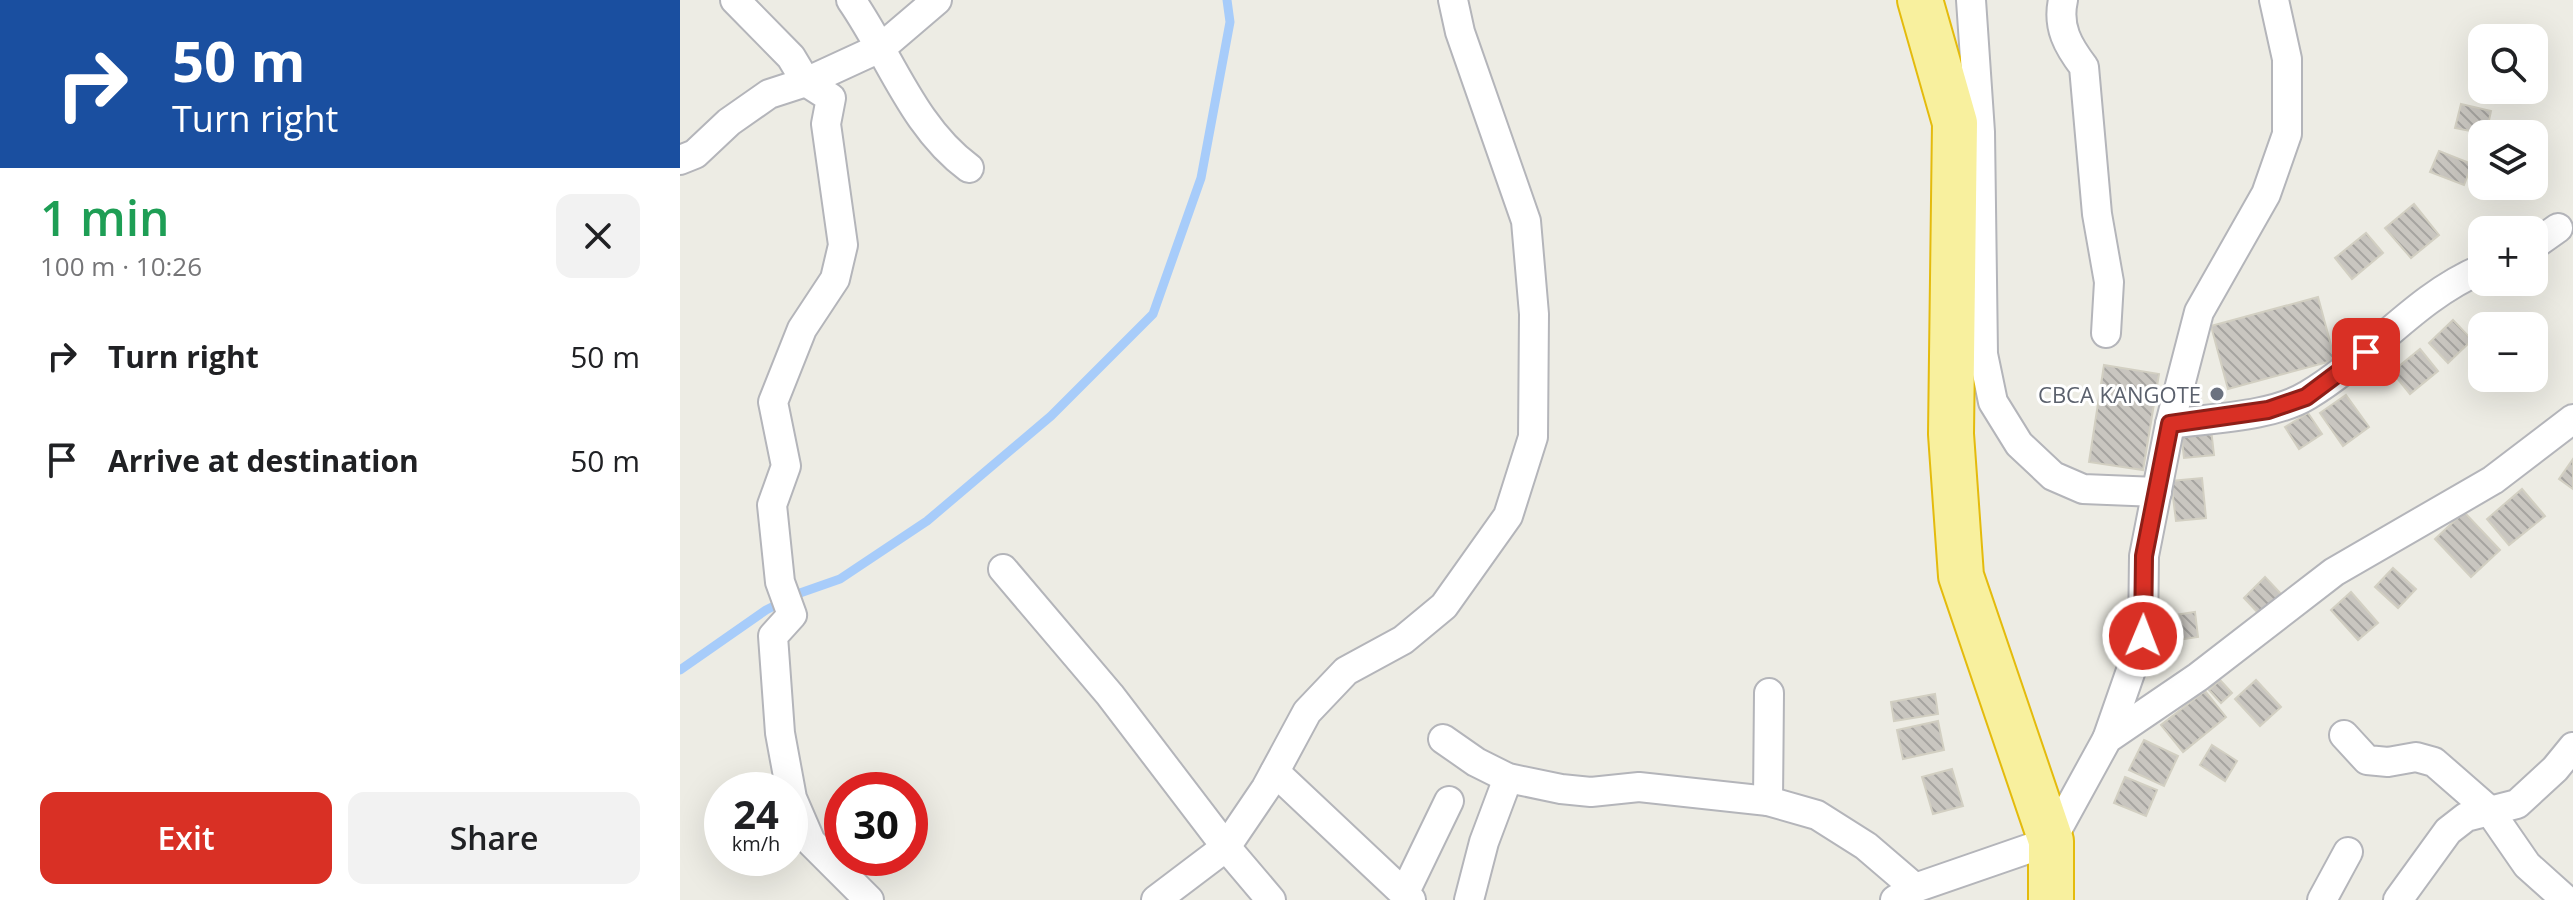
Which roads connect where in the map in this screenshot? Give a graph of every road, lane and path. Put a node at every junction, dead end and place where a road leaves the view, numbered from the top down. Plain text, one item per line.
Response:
1 (736, 0) edge
2 (851, 0) edge
3 (1453, 0) edge
4 (1920, 0) edge
5 (1971, 0) edge
6 (2063, 0) edge
7 (2274, 0) edge
8 (925, 4) edge
9 (882, 47) junction
10 (806, 82) junction
11 (680, 160) edge
12 (969, 168) dead end
13 (2558, 228) dead end
14 (2548, 235) edge
15 (2468, 275) edge
16 (2106, 333) dead end
17 (2573, 419) edge
18 (2170, 424) junction
19 (2157, 492) junction
20 (1003, 569) dead end
21 (1769, 693) dead end
22 (2344, 735) dead end
23 (1443, 739) dead end
24 (2107, 739) junction
25 (2573, 747) edge
26 (1275, 772) junction
27 (1508, 778) junction
28 (1449, 801) dead end
29 (1768, 801) junction
30 (2489, 810) junction
31 (2051, 841) junction
32 (1226, 847) junction
33 (2348, 852) dead end
34 (1905, 894) edge
35 (1408, 897) edge
36 (869, 900) edge
37 (1156, 900) edge
38 (1271, 900) edge
39 (1469, 900) edge
40 (2051, 900) edge
41 (2322, 900) edge
42 (2398, 900) edge
43 (2566, 900) edge

1 - 10 street
2 - 9 street
3 - 26 street
4 - 31 highway
5 - 19 street
6 - 16 street
7 - 18 street
8 - 9 street
9 - 10 street
9 - 12 street
10 - 11 street
10 - 36 street
13 - 14 street
15 - 18 street
17 - 24 street
18 - 19 street
19 - 24 street
20 - 32 street
21 - 29 street
22 - 30 street
23 - 27 street
24 - 31 street
25 - 30 street
26 - 32 street
26 - 35 street
27 - 29 street
27 - 39 street
28 - 35 street
29 - 34 street
30 - 42 street
30 - 43 street
31 - 34 street
31 - 40 highway
32 - 37 street
32 - 38 street
33 - 41 street

